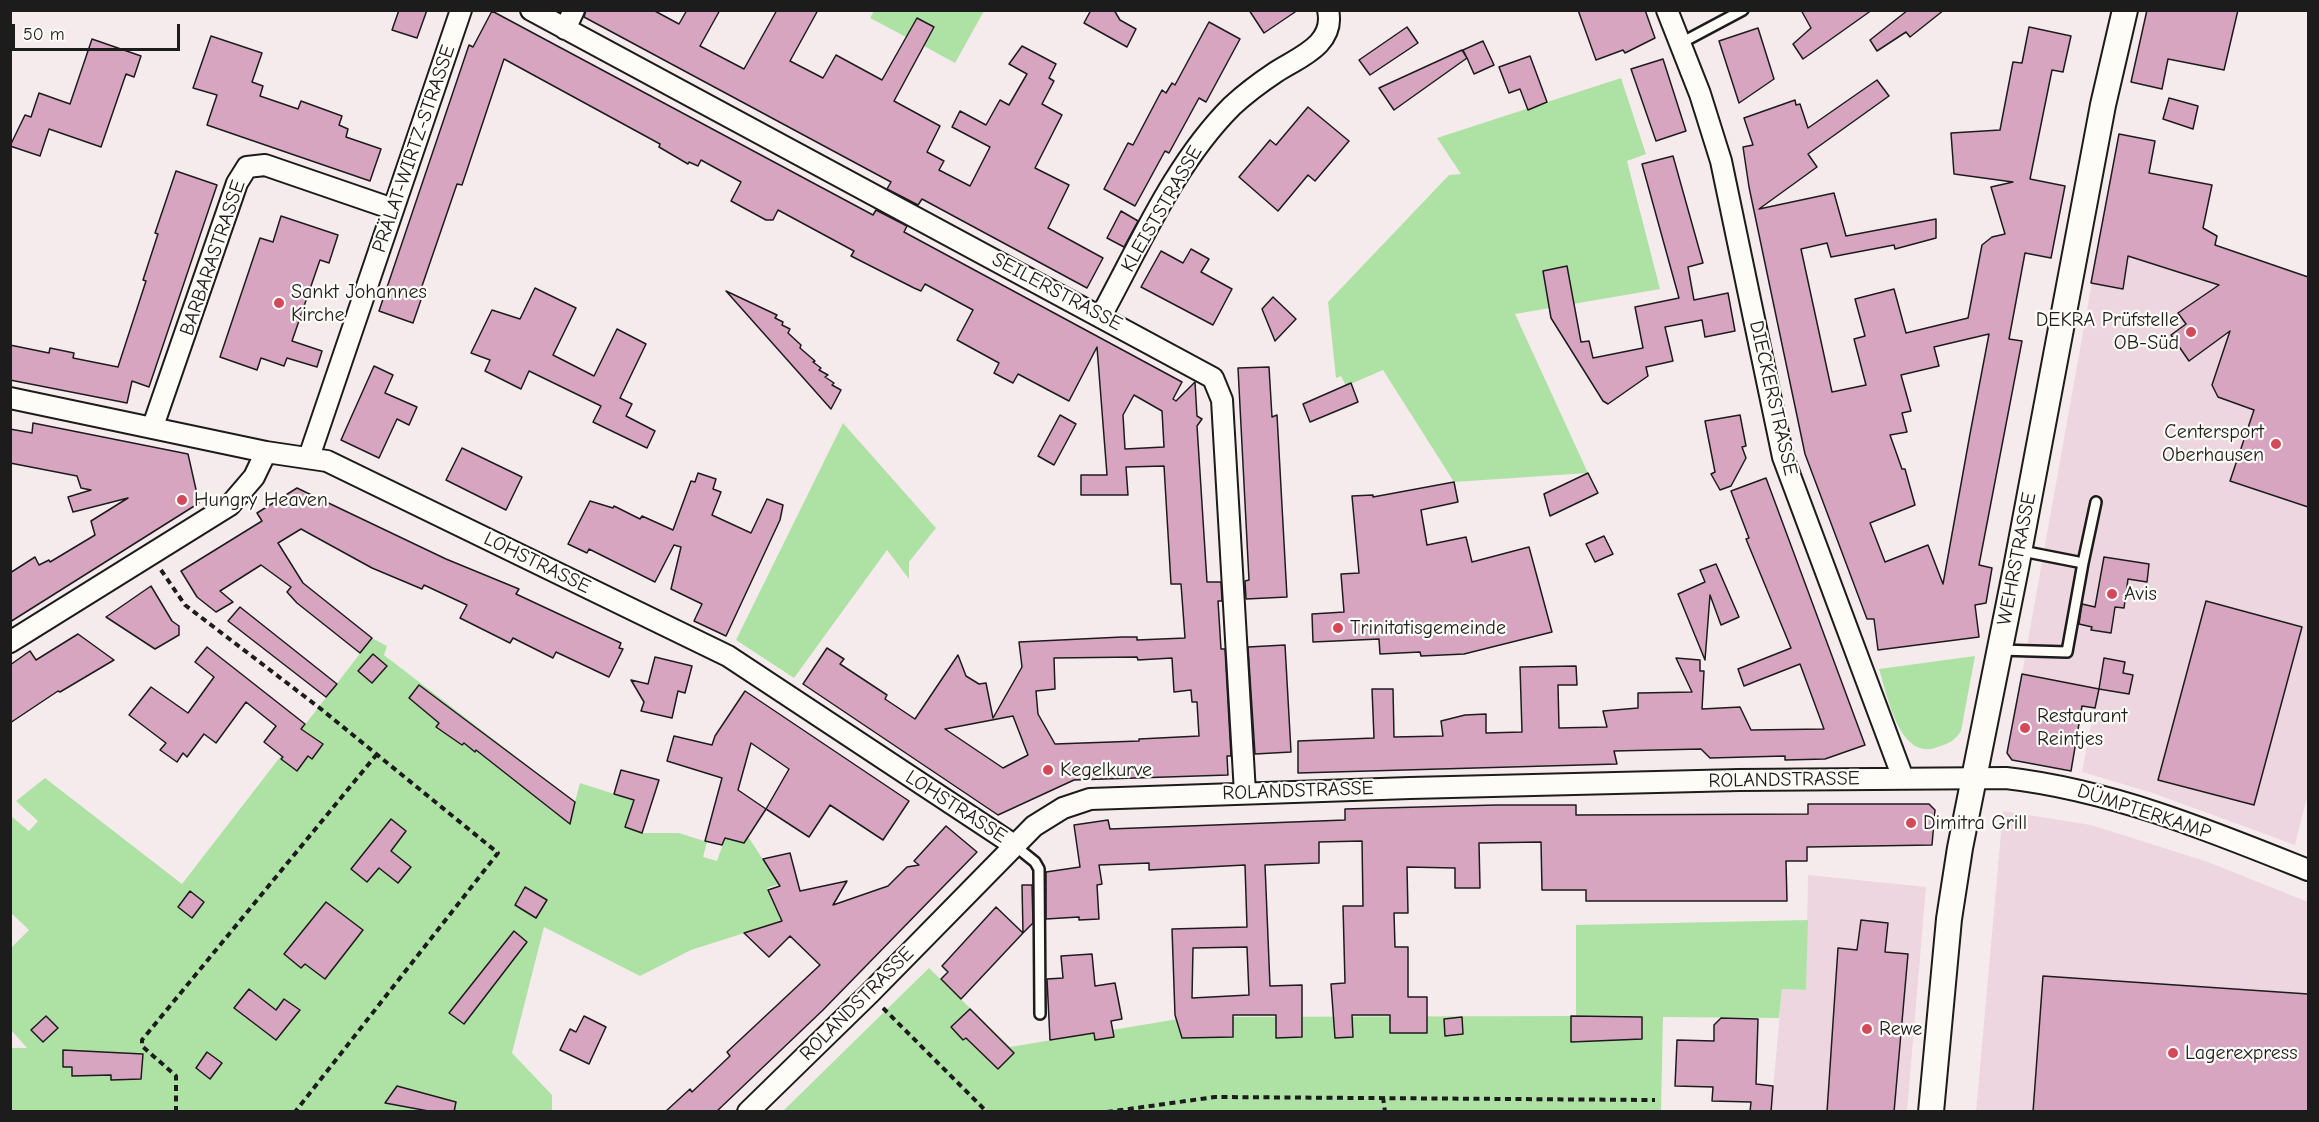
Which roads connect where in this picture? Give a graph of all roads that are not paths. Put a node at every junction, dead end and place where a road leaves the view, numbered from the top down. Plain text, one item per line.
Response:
1 (461, 10) edge
2 (531, 10) edge
3 (574, 10) edge
4 (1667, 10) edge
5 (1743, 10) edge
6 (2126, 10) edge
7 (1331, 12) edge
8 (565, 29) junction
9 (1681, 43) junction
10 (393, 209) junction
11 (1101, 316) junction
12 (10, 398) edge
13 (153, 426) junction
14 (266, 452) junction
15 (309, 457) junction
16 (2096, 502) dead end
17 (2019, 550) junction
18 (2083, 563) junction
19 (10, 642) edge
20 (2000, 650) junction
21 (1973, 777) junction
22 (1903, 778) junction
23 (1245, 793) junction
24 (1014, 845) junction
25 (2308, 870) edge
26 (1040, 1014) dead end
27 (748, 1112) edge
28 (1931, 1112) edge

1 - 10 street, PRÄLAT-WIRTZ-STRASSE
2 - 8 street, SEILERSTRASSE
3 - 8 street
4 - 9 street, DIECKERSTRASSE
5 - 9 lane
6 - 17 street, WEHRSTRASSE
7 - 11 street, KLEISTSTRASSE
8 - 11 street, SEILERSTRASSE
9 - 22 street, DIECKERSTRASSE
10 - 13 street, BARBARASTRASSE
10 - 15 street, PRÄLAT-WIRTZ-STRASSE
11 - 23 street, SEILERSTRASSE
12 - 13 street, LOHSTRASSE
13 - 14 street, LOHSTRASSE
14 - 15 street, LOHSTRASSE
14 - 19 street
15 - 24 street, LOHSTRASSE
16 - 18 lane
17 - 18 lane
17 - 20 street, WEHRSTRASSE
18 - 20 lane
20 - 21 street, WEHRSTRASSE
21 - 22 street, ROLANDSTRASSE
21 - 25 street, DÜMPTERKAMP
21 - 28 street, WEHRSTRASSE
22 - 23 street, ROLANDSTRASSE
23 - 24 street, ROLANDSTRASSE
24 - 26 lane
24 - 27 street, ROLANDSTRASSE

